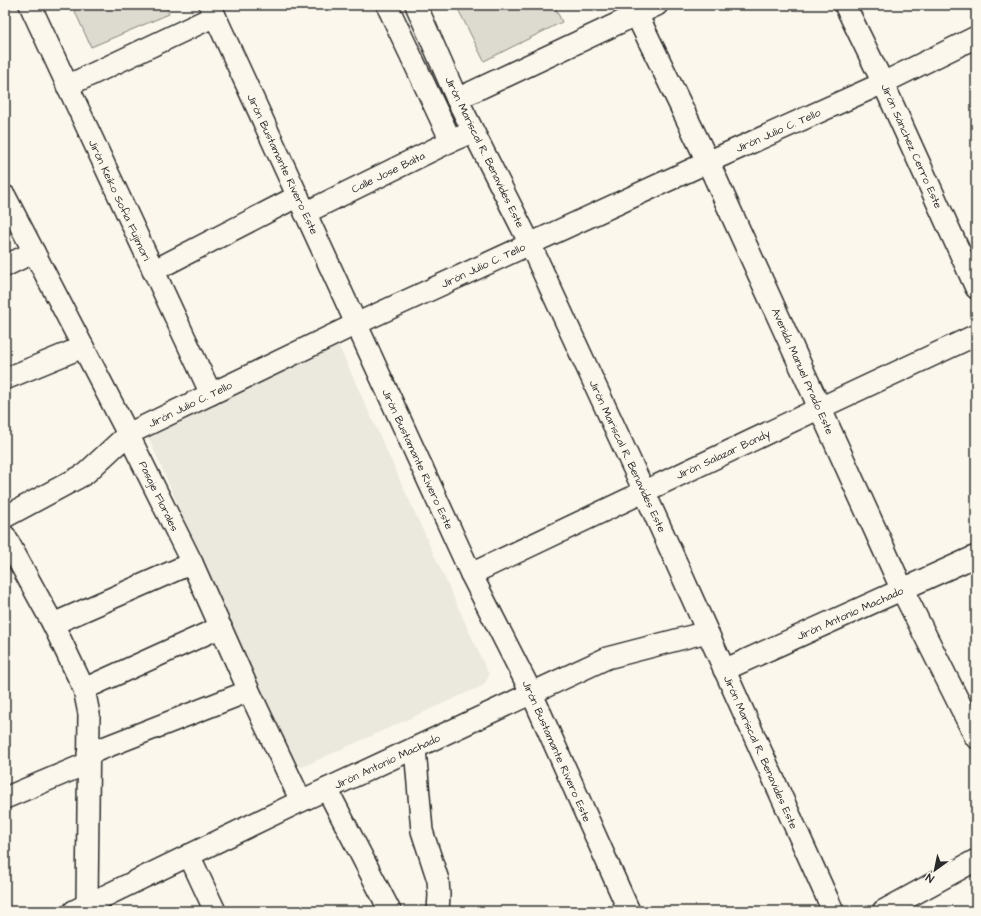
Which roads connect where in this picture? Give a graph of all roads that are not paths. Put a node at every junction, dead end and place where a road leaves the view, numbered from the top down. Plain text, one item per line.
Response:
1 (30, 5) edge
2 (387, 5) edge
3 (416, 5) edge
4 (657, 5) edge
5 (845, 5) edge
6 (634, 10) edge
7 (213, 11) edge
8 (976, 37) edge
9 (883, 83) junction
10 (67, 86) junction
11 (457, 99) junction
12 (472, 132) junction
13 (451, 141) junction
14 (708, 162) junction
15 (5, 196) edge
16 (301, 205) junction
17 (530, 244) junction
18 (34, 252) junction
19 (5, 266) edge
20 (154, 271) junction
21 (976, 288) edge
22 (356, 324) junction
23 (976, 335) edge
24 (83, 347) junction
25 (5, 379) edge
26 (211, 394) junction
27 (820, 408) junction
28 (128, 434) junction
29 (644, 491) junction
30 (5, 517) edge
31 (5, 536) edge
32 (976, 556) edge
33 (192, 563) junction
34 (471, 574) junction
35 (902, 589) junction
36 (53, 624) junction
37 (221, 627) junction
38 (707, 632) junction
39 (724, 670) junction
40 (84, 689) junction
41 (249, 691) junction
42 (532, 694) junction
43 (976, 737) edge
44 (415, 748) junction
45 (88, 758) junction
46 (326, 789) junction
47 (5, 798) edge
48 (301, 801) junction
49 (189, 855) junction
50 (976, 860) edge
51 (84, 909) edge
52 (215, 911) edge
53 (390, 911) edge
54 (438, 911) edge
55 (629, 911) edge
56 (833, 911) edge
57 (884, 911) edge

1 - 10 street, Jirón Keiko Sofia Fujimori
2 - 13 street
3 - 11 street, Jirón Mariscal R. Benavides Este
4 - 6 street
5 - 9 street, Jirón Sánchez Cerro Este
6 - 11 street
6 - 14 street, Avenida Manuel Prado Este
7 - 10 street
7 - 16 street, Jirón Bustamante Rivero Este
8 - 9 street, Jirón Julio C. Tello
9 - 14 street, Jirón Julio C. Tello
9 - 21 street, Jirón Sánchez Cerro Este
10 - 20 street, Jirón Keiko Sofia Fujimori
11 - 12 street, Jirón Mariscal R. Benavides Este
12 - 13 street, Calle Jose Balta
12 - 17 street, Jirón Mariscal R. Benavides Este
13 - 16 street, Calle Jose Balta
14 - 17 street, Jirón Julio C. Tello
14 - 27 street, Avenida Manuel Prado Este
15 - 18 street, Pasaje Florales
16 - 20 street, Calle Jose Balta
16 - 22 street, Jirón Bustamante Rivero Este
17 - 22 street, Jirón Julio C. Tello
17 - 29 street, Jirón Mariscal R. Benavides Este
18 - 19 street
18 - 24 street, Pasaje Florales
20 - 26 street, Jirón Keiko Sofia Fujimori
22 - 26 street, Jirón Julio C. Tello
22 - 34 street, Jirón Bustamante Rivero Este
23 - 27 street, Jirón Salazar Bondy
24 - 25 street
24 - 28 street, Pasaje Florales
26 - 28 street, Jirón Julio C. Tello
27 - 29 street, Jirón Salazar Bondy
27 - 35 street, Avenida Manuel Prado Este
28 - 30 street, Jirón Julio C. Tello
28 - 33 street, Pasaje Florales
29 - 34 street, Jirón Salazar Bondy
29 - 38 street, Jirón Mariscal R. Benavides Este
31 - 36 street
32 - 35 street, Jirón Antonio Machado
33 - 36 street
33 - 37 street, Pasaje Florales
34 - 42 street, Jirón Bustamante Rivero Este
35 - 39 street, Jirón Antonio Machado
35 - 43 street, Avenida Manuel Prado Este
36 - 40 street
37 - 40 street
37 - 41 street, Pasaje Florales
38 - 39 street, Jirón Mariscal R. Benavides Este
38 - 42 street, Jirón Antonio Machado
39 - 56 street, Jirón Mariscal R. Benavides Este
40 - 45 street
41 - 45 street
41 - 48 street, Pasaje Florales
42 - 44 street, Jirón Antonio Machado
42 - 55 street, Jirón Bustamante Rivero Este
44 - 46 street, Jirón Antonio Machado
44 - 54 street
45 - 47 street
45 - 51 street
46 - 48 street, Jirón Antonio Machado
46 - 53 street
48 - 49 street, Jirón Antonio Machado
49 - 51 street, Jirón Antonio Machado
49 - 52 street
50 - 57 street

